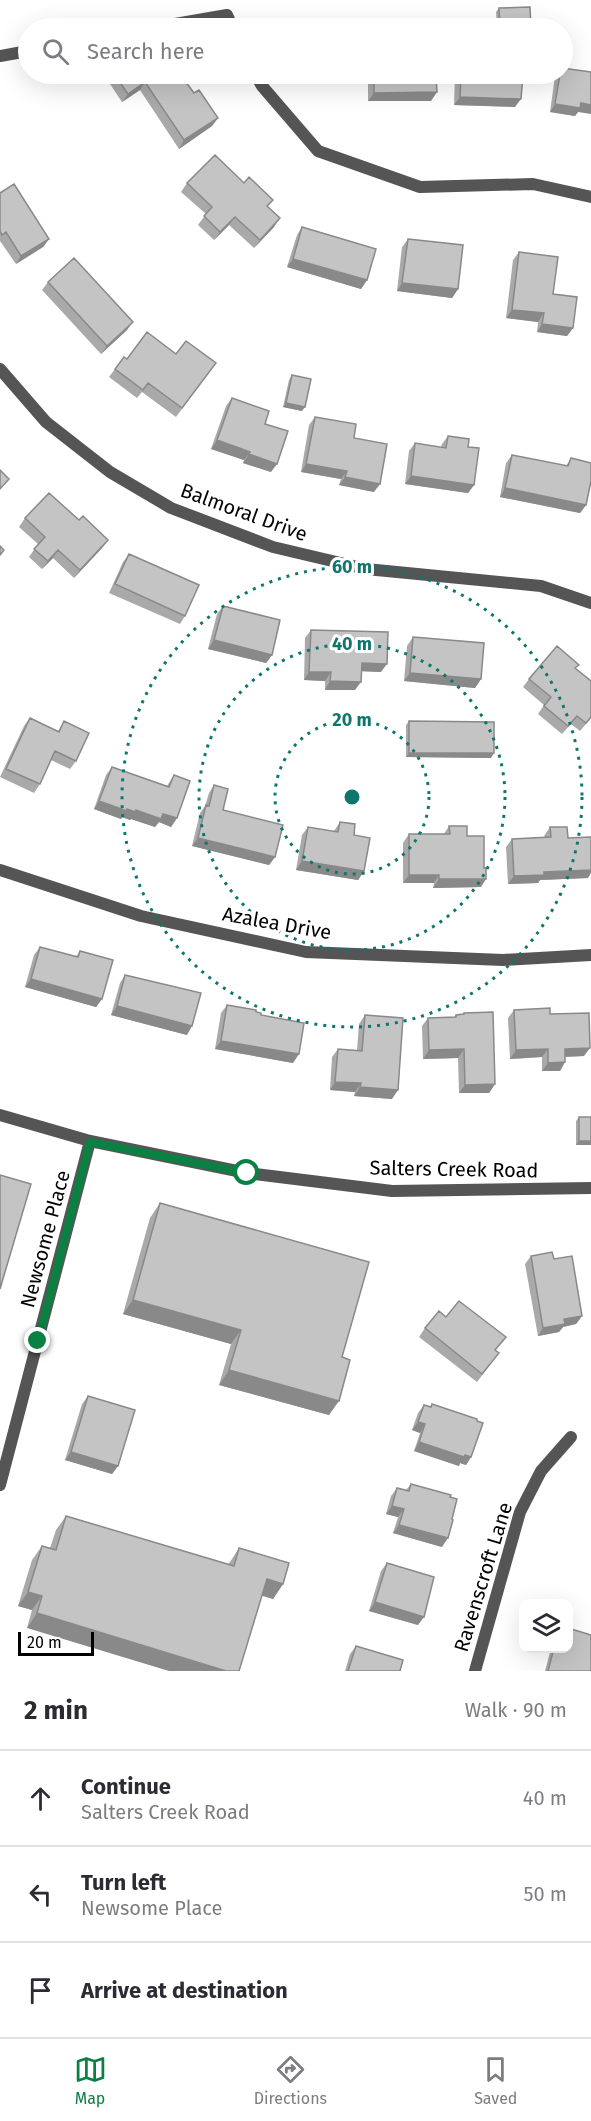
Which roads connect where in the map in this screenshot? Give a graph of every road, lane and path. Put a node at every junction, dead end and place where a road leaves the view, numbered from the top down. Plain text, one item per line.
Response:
1 (210, 18) edge
2 (228, 18) edge
3 (18, 53) edge
4 (0, 56) edge
5 (261, 84) edge
6 (591, 197) edge
7 (0, 369) edge
8 (591, 603) edge
9 (1, 870) edge
10 (591, 955) edge
11 (0, 1115) edge
12 (90, 1142) junction
13 (591, 1188) edge
14 (571, 1437) dead end
15 (0, 1485) edge
16 (475, 1671) edge

1 - 2 street
3 - 4 street
5 - 6 street
7 - 8 street, Balmoral Drive
9 - 10 street, Azalea Drive
11 - 12 street, Salters Creek Road
12 - 13 street, Salters Creek Road
12 - 15 street, Newsome Place
14 - 16 street, Ravenscroft Lane

